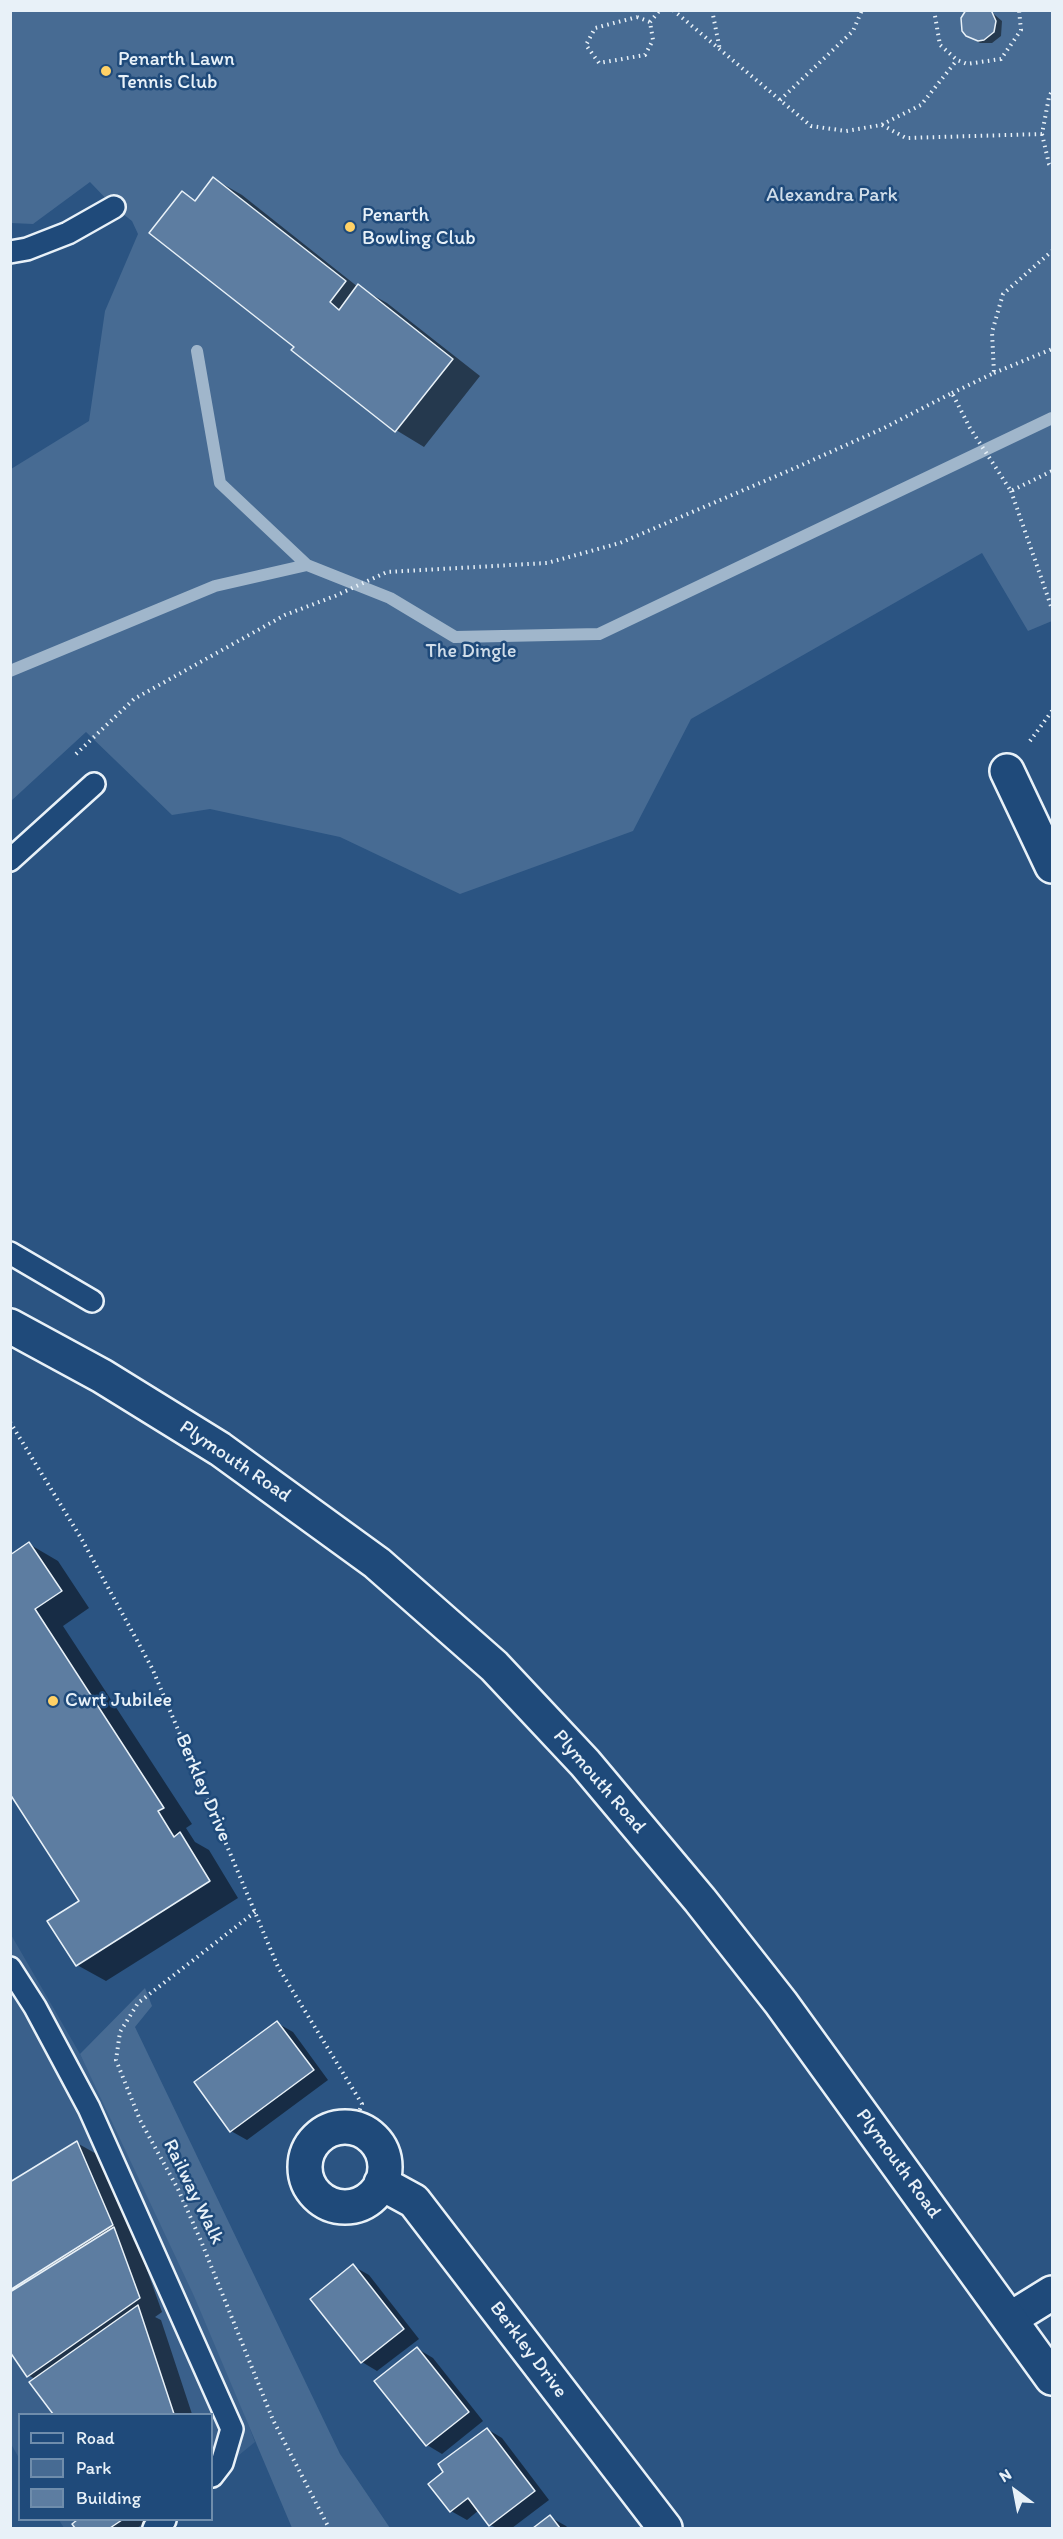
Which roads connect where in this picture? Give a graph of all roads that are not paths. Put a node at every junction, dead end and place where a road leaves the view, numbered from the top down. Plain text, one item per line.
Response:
1 (114, 207) dead end
2 (10, 252) edge
3 (1007, 771) dead end
4 (94, 784) dead end
5 (10, 860) edge
6 (1053, 866) edge
7 (10, 1253) edge
8 (92, 1301) dead end
9 (10, 1326) edge
10 (10, 1968) edge
11 (381, 2183) junction
12 (1053, 2293) edge
13 (1010, 2319) junction
14 (1053, 2378) edge
15 (213, 2475) edge
16 (665, 2529) edge

1 - 2 lane
3 - 6 street
4 - 5 lane
7 - 8 lane
9 - 13 street, Plymouth Road
10 - 15 lane
11 - 11 street
11 - 16 street, Berkley Drive
12 - 13 street
13 - 14 street, Plymouth Road

